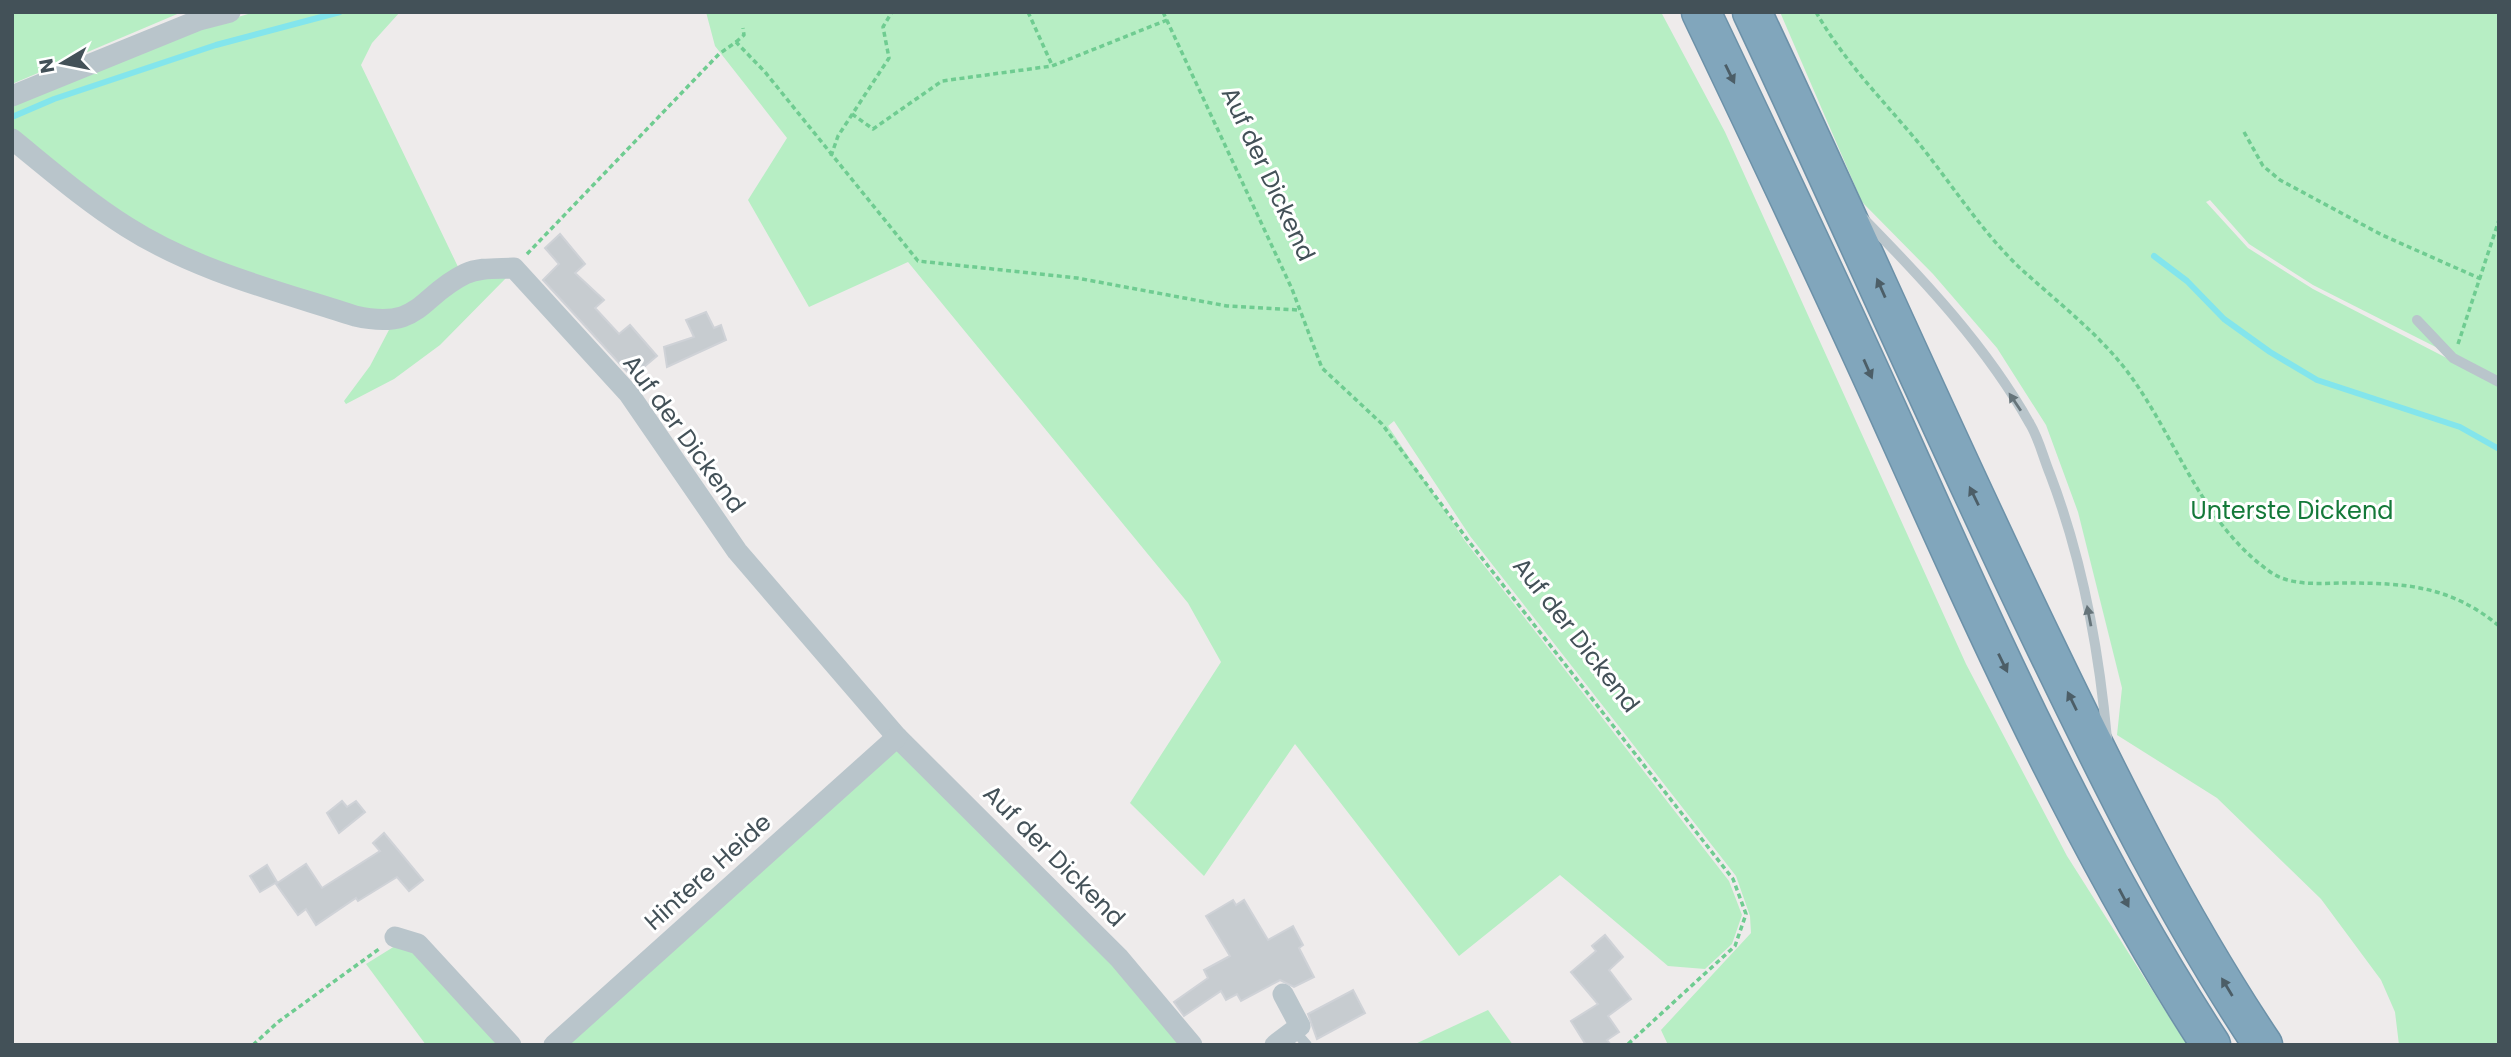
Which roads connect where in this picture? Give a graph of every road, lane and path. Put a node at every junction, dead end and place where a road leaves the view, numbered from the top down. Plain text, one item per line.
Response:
1 (230, 12) edge
2 (892, 12) edge
3 (1028, 12) edge
4 (1163, 12) edge
5 (1701, 12) edge
6 (1752, 12) edge
7 (1816, 12) edge
8 (201, 16) edge
9 (1167, 20) junction
10 (743, 28) dead end
11 (736, 42) junction
12 (1052, 66) junction
13 (12, 96) edge
14 (852, 114) junction
15 (2244, 132) dead end
16 (12, 139) edge
17 (831, 156) junction
18 (1835, 190) junction
19 (2499, 220) edge
20 (514, 268) junction
21 (2481, 279) junction
22 (1299, 310) junction
23 (2417, 320) dead end
24 (2454, 358) junction
25 (2499, 382) edge
26 (2499, 626) edge
27 (897, 737) junction
28 (2110, 780) junction
29 (396, 937) joint
30 (1283, 994) dead end
31 (1301, 1037) edge
32 (253, 1045) edge
33 (511, 1045) edge
34 (554, 1045) edge
35 (1192, 1045) edge
36 (1275, 1045) edge
37 (1627, 1045) edge
38 (2211, 1045) edge
39 (2263, 1045) edge

1 - 8 street
2 - 14 path
3 - 12 path
4 - 9 path, Auf der Dickend
5 -> 38 highway
6 - 18 highway
7 - 26 path
8 - 13 street
9 - 12 path
9 - 22 path, Auf der Dickend
10 - 11 path
11 - 17 path
11 - 20 path
12 - 14 path
14 - 17 path
15 - 21 path
16 - 20 street
17 - 22 path
28 -> 18 highway
28 -> 18 lane
19 - 21 path
20 - 27 street, Auf der Dickend
21 - 24 path
22 - 37 path, Auf der Dickend
23 - 24 lane
24 - 25 lane
27 - 34 street, Hintere Heide
27 - 35 street, Auf der Dickend
39 -> 28 highway
29 - 32 path
29 - 33 street
30 - 31 street
31 - 36 street

